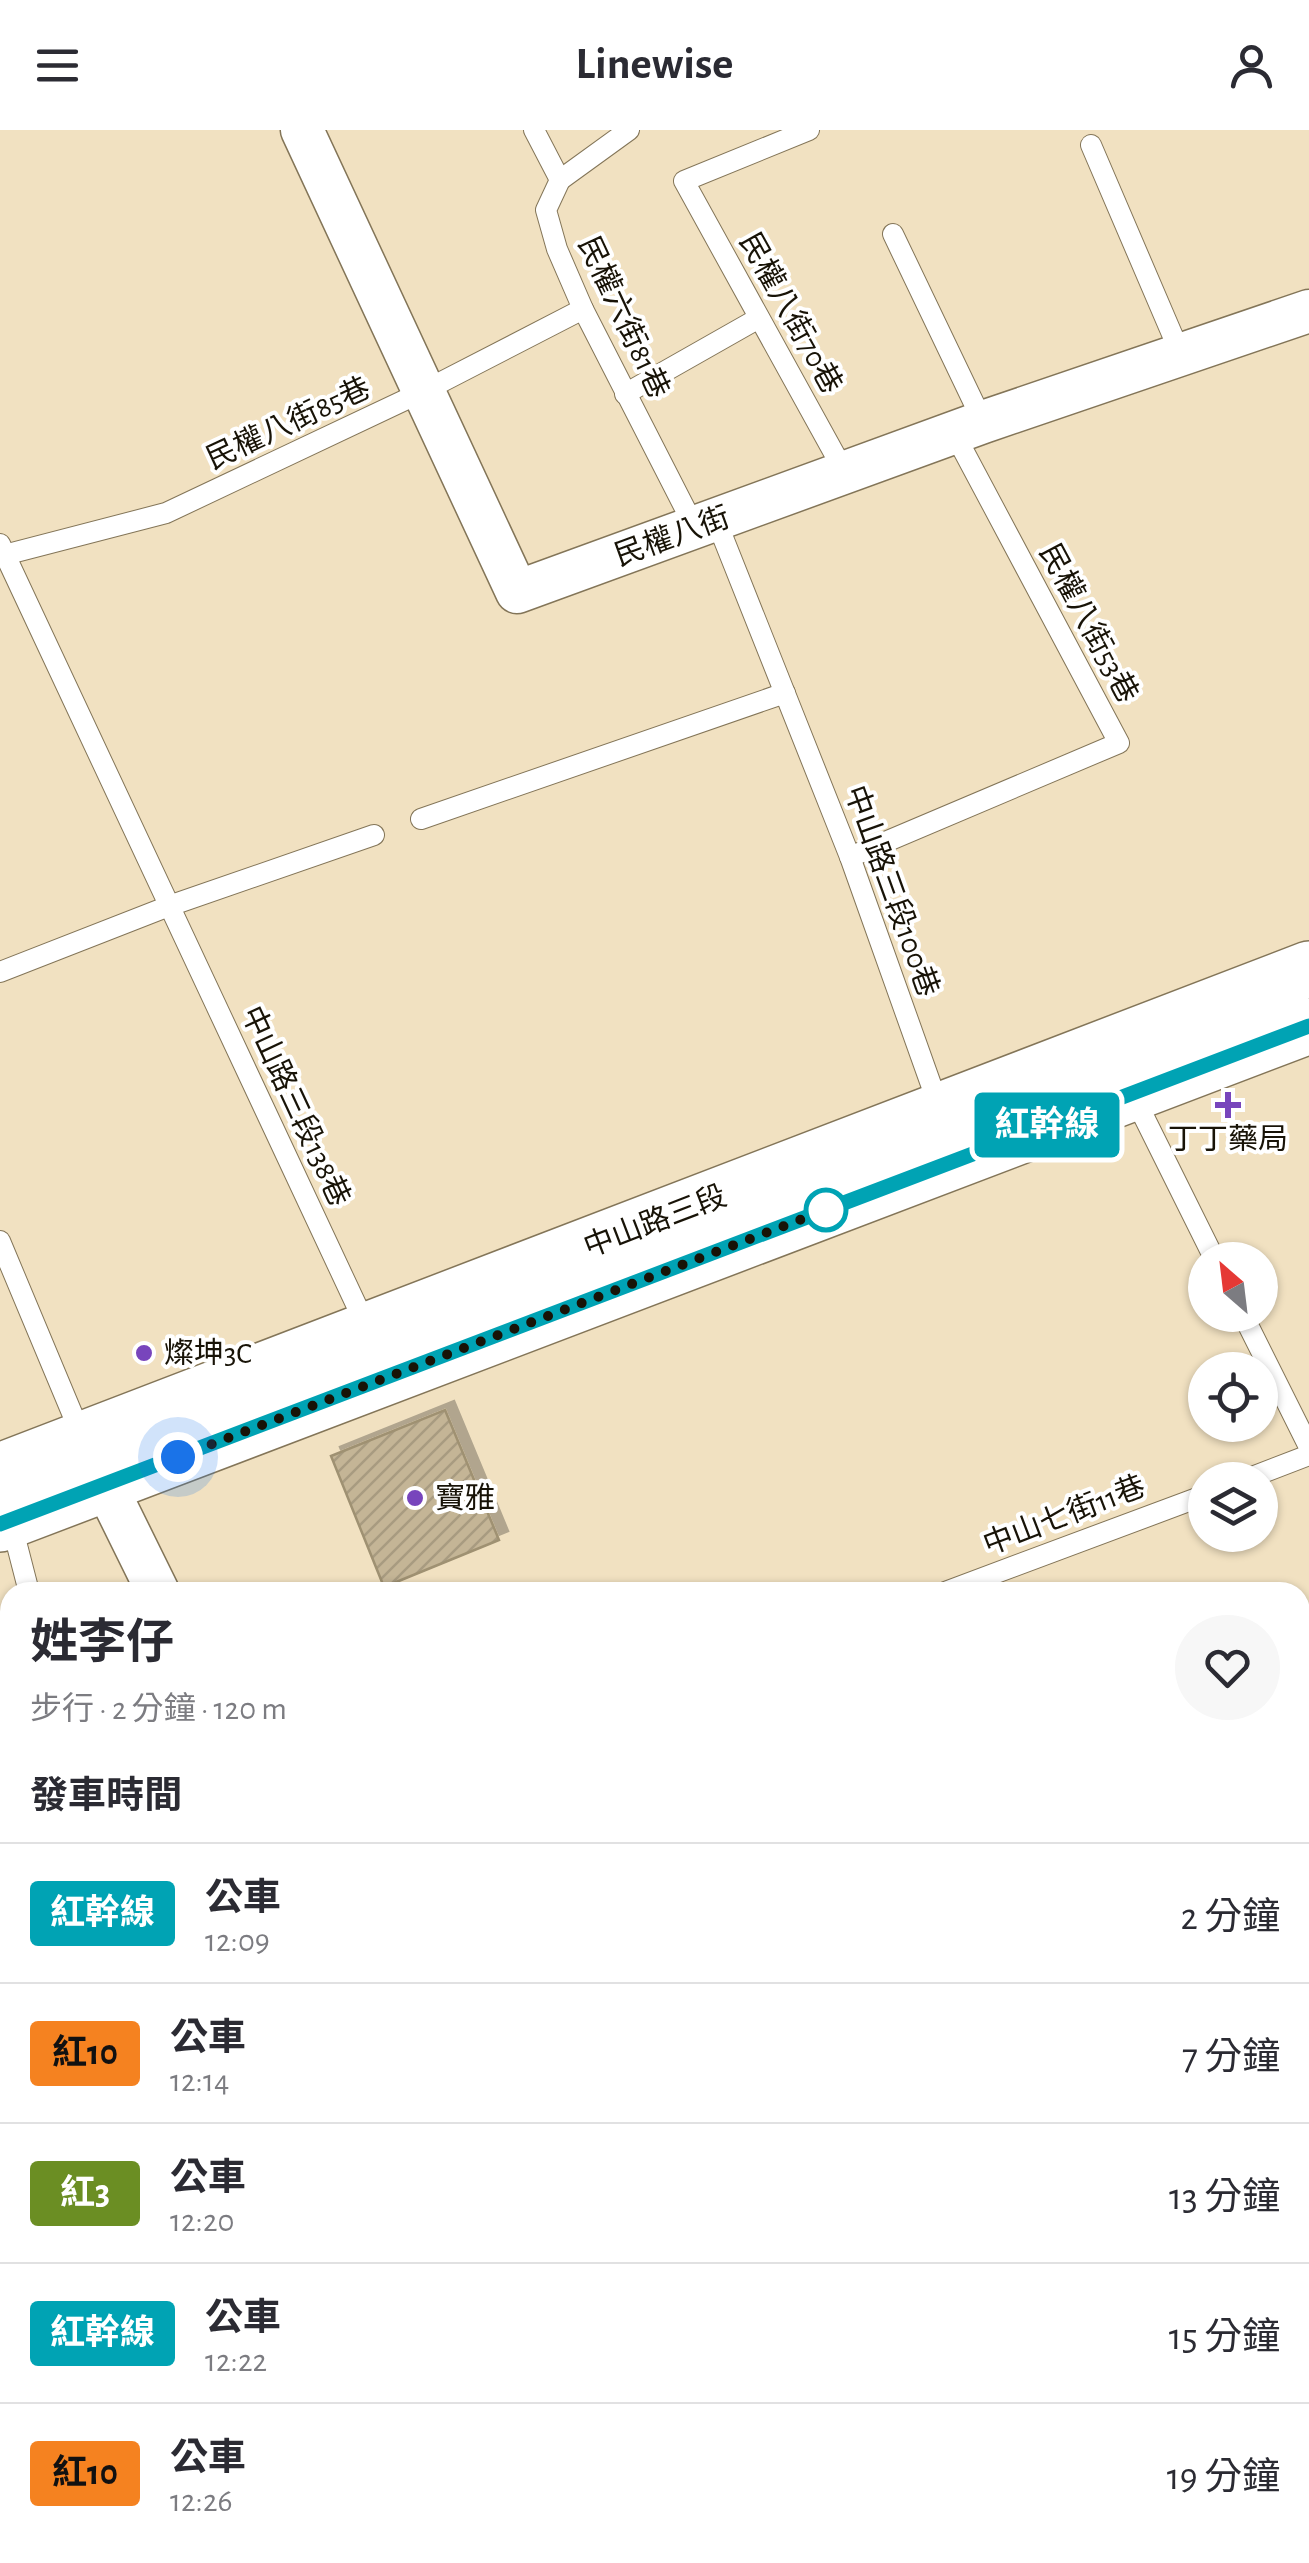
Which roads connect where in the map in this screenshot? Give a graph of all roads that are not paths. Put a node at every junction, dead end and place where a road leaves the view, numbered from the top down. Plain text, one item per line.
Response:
1 (302, 130) edge
2 (534, 130) edge
3 (630, 130) edge
4 (810, 130) edge
5 (1091, 145) dead end
6 (560, 180) junction
7 (893, 234) dead end
8 (583, 309) junction
9 (1309, 311) edge
10 (759, 318) junction
11 (1180, 355) junction
12 (424, 392) junction
13 (626, 394) junction
14 (968, 428) junction
15 (845, 473) junction
16 (705, 524) junction
17 (2, 551) edge
18 (784, 693) junction
19 (421, 818) dead end
20 (374, 835) dead end
21 (850, 858) junction
22 (169, 906) junction
23 (1309, 969) edge
24 (0, 972) edge
25 (1309, 1026) edge
26 (1132, 1093) junction
27 (940, 1111) junction
28 (0, 1241) edge
29 (1207, 1242) edge
30 (368, 1330) junction
31 (1252, 1332) edge
32 (1309, 1447) edge
33 (1309, 1455) edge
34 (94, 1462) junction
35 (1278, 1467) edge
36 (1188, 1500) edge
37 (3, 1506) edge
38 (26, 1582) edge
39 (153, 1582) edge
40 (972, 1582) edge

1 - 12 street, 民權八街
2 - 6 lane
3 - 6 lane
4 - 10 lane, 民權八街70巷
5 - 11 lane
6 - 8 lane, 民權六街81巷
7 - 14 lane
8 - 12 lane, 民權八街85巷
8 - 13 lane, 民權六街81巷
9 - 11 street, 民權八街
10 - 13 lane
10 - 15 lane, 民權八街70巷
11 - 14 street, 民權八街
12 - 16 street, 民權八街
12 - 17 lane, 民權八街85巷
13 - 16 lane, 民權六街81巷
14 - 15 street, 民權八街
14 - 21 lane, 民權八街53巷
15 - 16 street, 民權八街
16 - 18 lane, 中山路三段100巷
17 - 22 lane, 中山路三段138巷
18 - 19 lane
18 - 21 lane, 中山路三段100巷
20 - 22 lane
21 - 27 lane, 中山路三段100巷
22 - 24 lane
22 - 30 lane, 中山路三段138巷
23 - 27 main road, 中山路三段
25 - 26 main road, 中山路三段
26 - 29 lane
26 - 34 main road, 中山路三段
27 - 30 main road, 中山路三段
28 - 34 lane
30 - 34 main road, 中山路三段
31 - 32 lane
33 - 35 lane
34 - 37 main road, 中山路三段
34 - 39 street
36 - 40 lane, 中山七街11巷
37 - 38 lane

